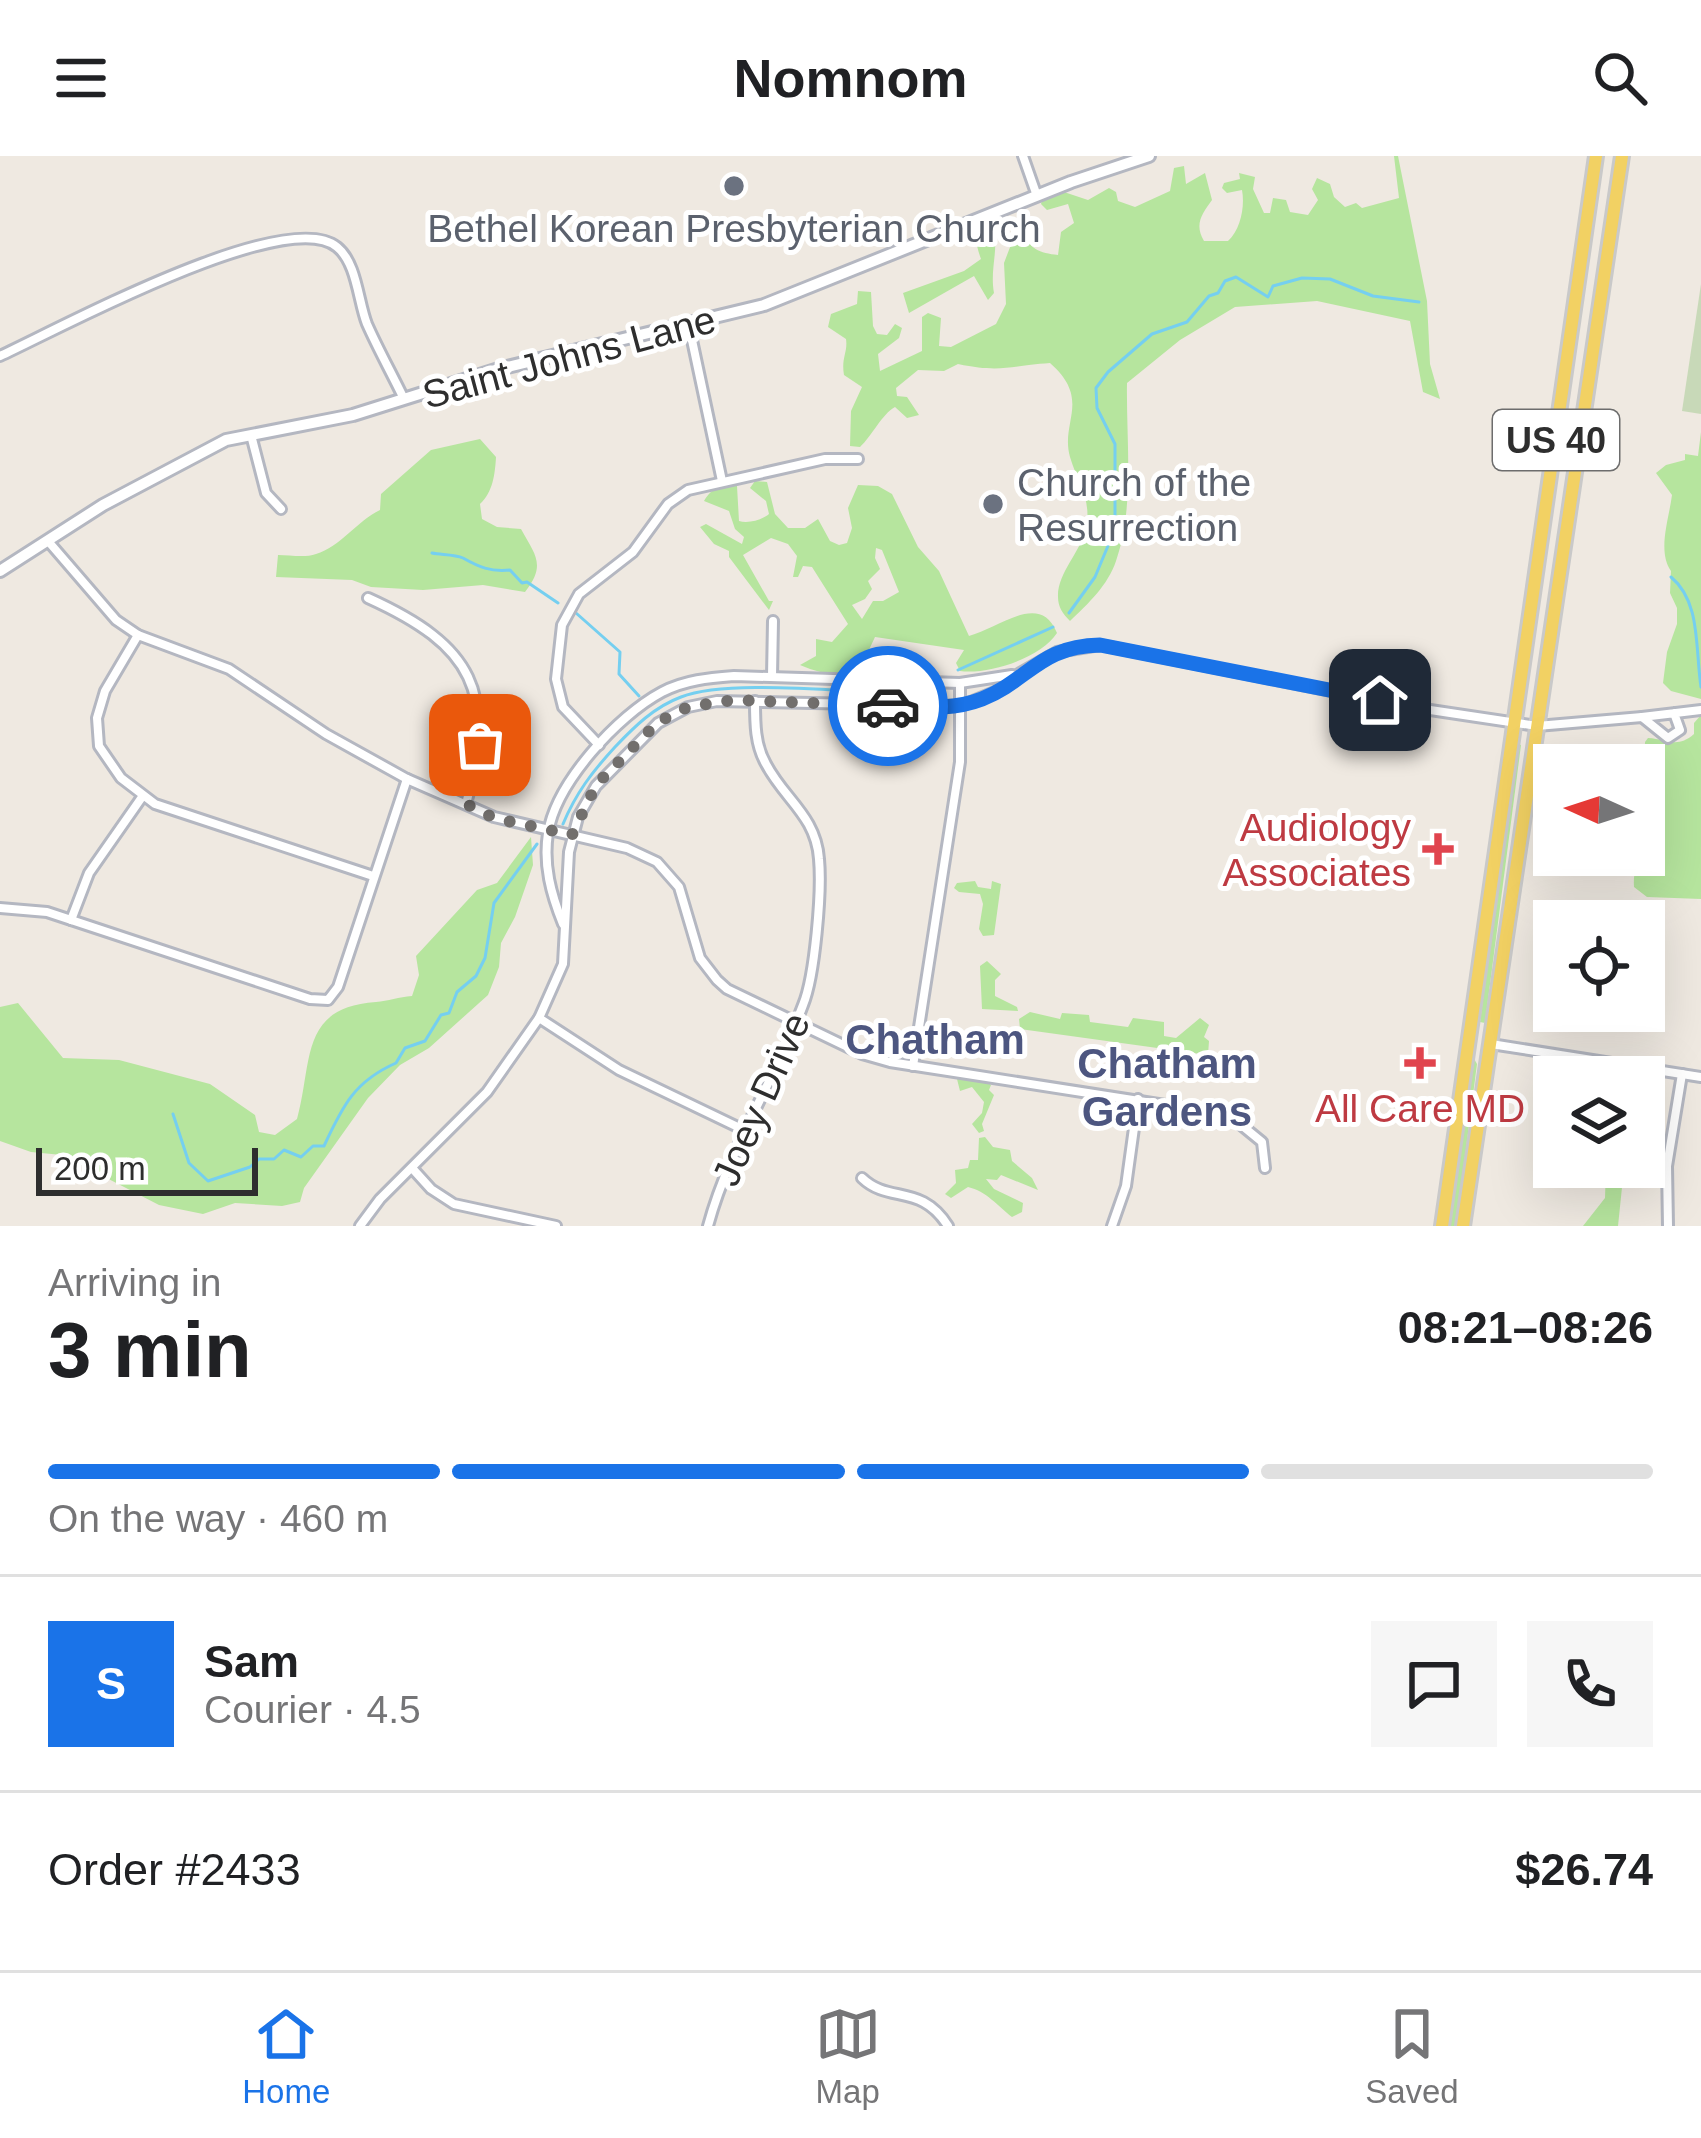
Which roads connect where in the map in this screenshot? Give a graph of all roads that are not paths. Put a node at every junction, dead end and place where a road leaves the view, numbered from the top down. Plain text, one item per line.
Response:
1 (1023, 156) edge
2 (1149, 156) edge
3 (1596, 156) edge
4 (1622, 156) edge
5 (1037, 196) junction
6 (688, 326) junction
7 (0, 356) edge
8 (405, 400) junction
9 (250, 434) junction
10 (858, 459) dead end
11 (1553, 466) junction
12 (722, 481) junction
13 (1574, 482) junction
14 (1550, 484) junction
15 (1571, 505) junction
16 (281, 509) dead end
17 (47, 539) junction
18 (0, 571) edge
19 (368, 598) dead end
20 (773, 621) dead end
21 (138, 635) junction
22 (1020, 673) junction
23 (772, 676) junction
24 (959, 683) junction
25 (755, 701) junction
26 (961, 706) junction
27 (1701, 710) edge
28 (1675, 712) junction
29 (1642, 717) junction
30 (1515, 723) junction
31 (1537, 726) junction
32 (599, 746) junction
33 (407, 779) junction
34 (142, 796) junction
35 (466, 804) junction
36 (548, 830) junction
37 (572, 835) junction
38 (373, 876) junction
39 (0, 908) edge
40 (71, 920) junction
41 (565, 929) junction
42 (539, 1018) junction
43 (796, 1022) junction
44 (1471, 1024) junction
45 (1491, 1045) junction
46 (1467, 1051) junction
47 (913, 1066) junction
48 (1682, 1074) junction
49 (1701, 1077) edge
50 (1138, 1099) junction
51 (744, 1130) junction
52 (412, 1168) junction
53 (1265, 1168) dead end
54 (1472, 1174) junction
55 (862, 1178) dead end
56 (360, 1226) edge
57 (556, 1226) edge
58 (708, 1226) edge
59 (948, 1226) edge
60 (1112, 1226) edge
61 (1442, 1226) edge
62 (1463, 1226) edge
63 (1668, 1226) edge

1 - 5 street
2 - 5 street, Saint Johns Lane
3 - 11 main road, US 40
4 - 13 main road, US 40
5 - 6 street, Saint Johns Lane
6 - 8 street, Saint Johns Lane
6 - 12 street
7 - 8 street
8 - 9 street, Saint Johns Lane
9 - 16 street
9 - 17 street, Saint Johns Lane
10 - 12 street
11 - 13 main road
11 - 14 main road, US 40
12 - 32 street
13 - 15 main road, US 40
14 - 15 main road
14 - 30 main road, US 40
15 - 31 main road, US 40
17 - 18 street, Saint Johns Lane
17 - 21 street
19 - 35 street
20 - 23 street
21 - 33 street
21 - 34 street
22 - 24 street
22 - 26 street
22 - 30 street
23 - 24 street
23 - 32 street
24 - 26 street
25 - 26 street
25 - 37 street
25 - 43 street, Joey Drive
26 - 47 street
27 - 28 street
28 - 29 street
28 - 29 street
29 - 31 street
30 - 31 street
30 - 44 main road, US 40
31 - 45 main road, US 40
32 - 36 street
33 - 35 street
33 - 38 street
34 - 38 street
34 - 40 street
35 - 36 street
36 - 37 street
36 - 41 street
37 - 41 street
37 - 43 street
38 - 40 street
39 - 40 street
41 - 42 street
42 - 51 street
42 - 52 street
43 - 47 street
43 - 51 street, Joey Drive
44 - 45 main road
44 - 46 main road, US 40
45 - 48 street
45 - 54 main road, US 40
46 - 54 main road
46 - 61 main road, US 40
47 - 50 street
48 - 49 street
48 - 63 street
50 - 53 street
50 - 60 street
51 - 58 street, Joey Drive
52 - 56 street
52 - 57 street
54 - 62 main road, US 40
55 - 59 street

